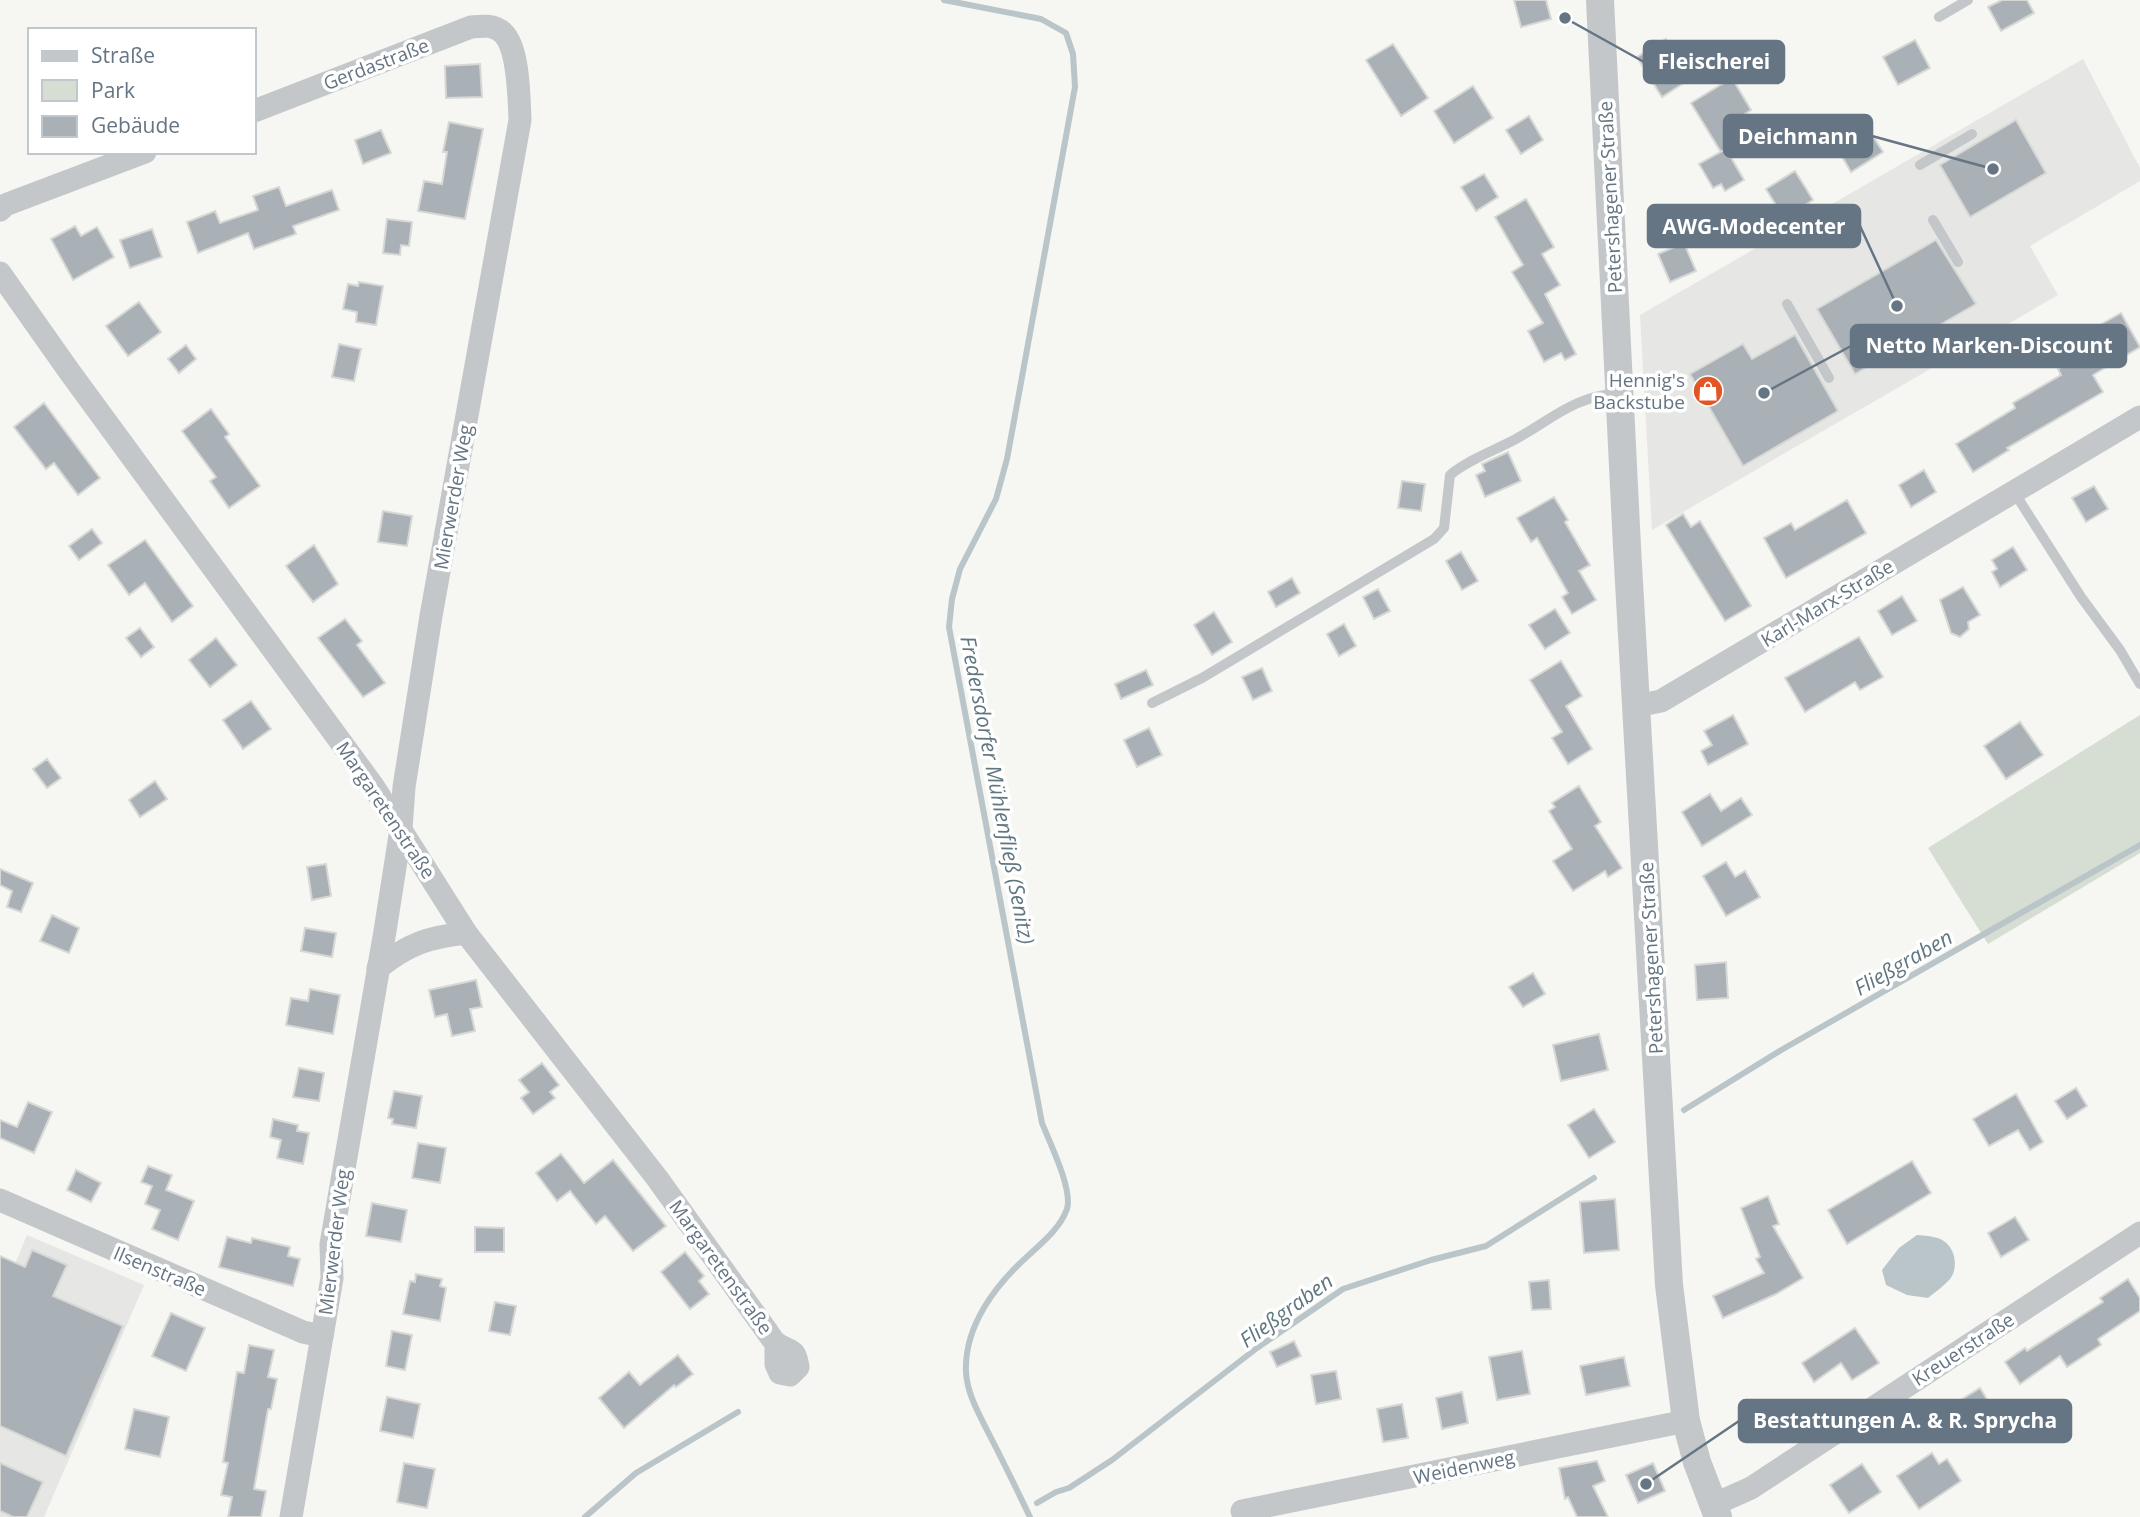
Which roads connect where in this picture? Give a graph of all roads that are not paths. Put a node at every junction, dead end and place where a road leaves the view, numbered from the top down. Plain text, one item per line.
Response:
1 (1600, 0) edge
2 (1968, 0) edge
3 (1939, 17) dead end
4 (500, 30) joint
5 (256, 110) edge
6 (1972, 134) dead end
7 (140, 154) edge
8 (1920, 165) dead end
9 (0, 210) edge
10 (1933, 220) dead end
11 (1958, 262) dead end
12 (0, 273) edge
13 (1787, 304) dead end
14 (1829, 378) dead end
15 (1620, 393) junction
16 (2140, 417) edge
17 (2014, 492) junction
18 (2140, 684) edge
19 (1152, 703) dead end
20 (1636, 705) junction
21 (401, 829) junction
22 (466, 933) junction
23 (378, 968) junction
24 (0, 1200) edge
25 (2140, 1233) edge
26 (322, 1336) junction
27 (776, 1344) dead end
28 (1686, 1421) junction
29 (1242, 1511) dead end
30 (1715, 1511) edge
31 (291, 1517) edge

1 - 15 street, Petershagener Straße
2 - 3 lane
4 - 5 street, Gerdastraße
4 - 21 street, Mierwerder Weg
6 - 8 lane
7 - 9 street
10 - 11 lane
12 - 21 street, Margaretenstraße
13 - 14 lane
15 - 19 lane
15 - 20 street, Petershagener Straße
16 - 17 street, Karl-Marx-Straße
17 - 18 lane
17 - 20 street, Karl-Marx-Straße
20 - 28 street, Petershagener Straße
21 - 22 street, Margaretenstraße
21 - 23 street, Mierwerder Weg
22 - 23 street
22 - 27 street, Margaretenstraße
23 - 26 street, Mierwerder Weg
24 - 26 street, Ilsenstraße
25 - 30 street, Kreuerstraße
26 - 31 street, Mierwerder Weg
28 - 29 street, Weidenweg
28 - 30 street, Petershagener Straße

